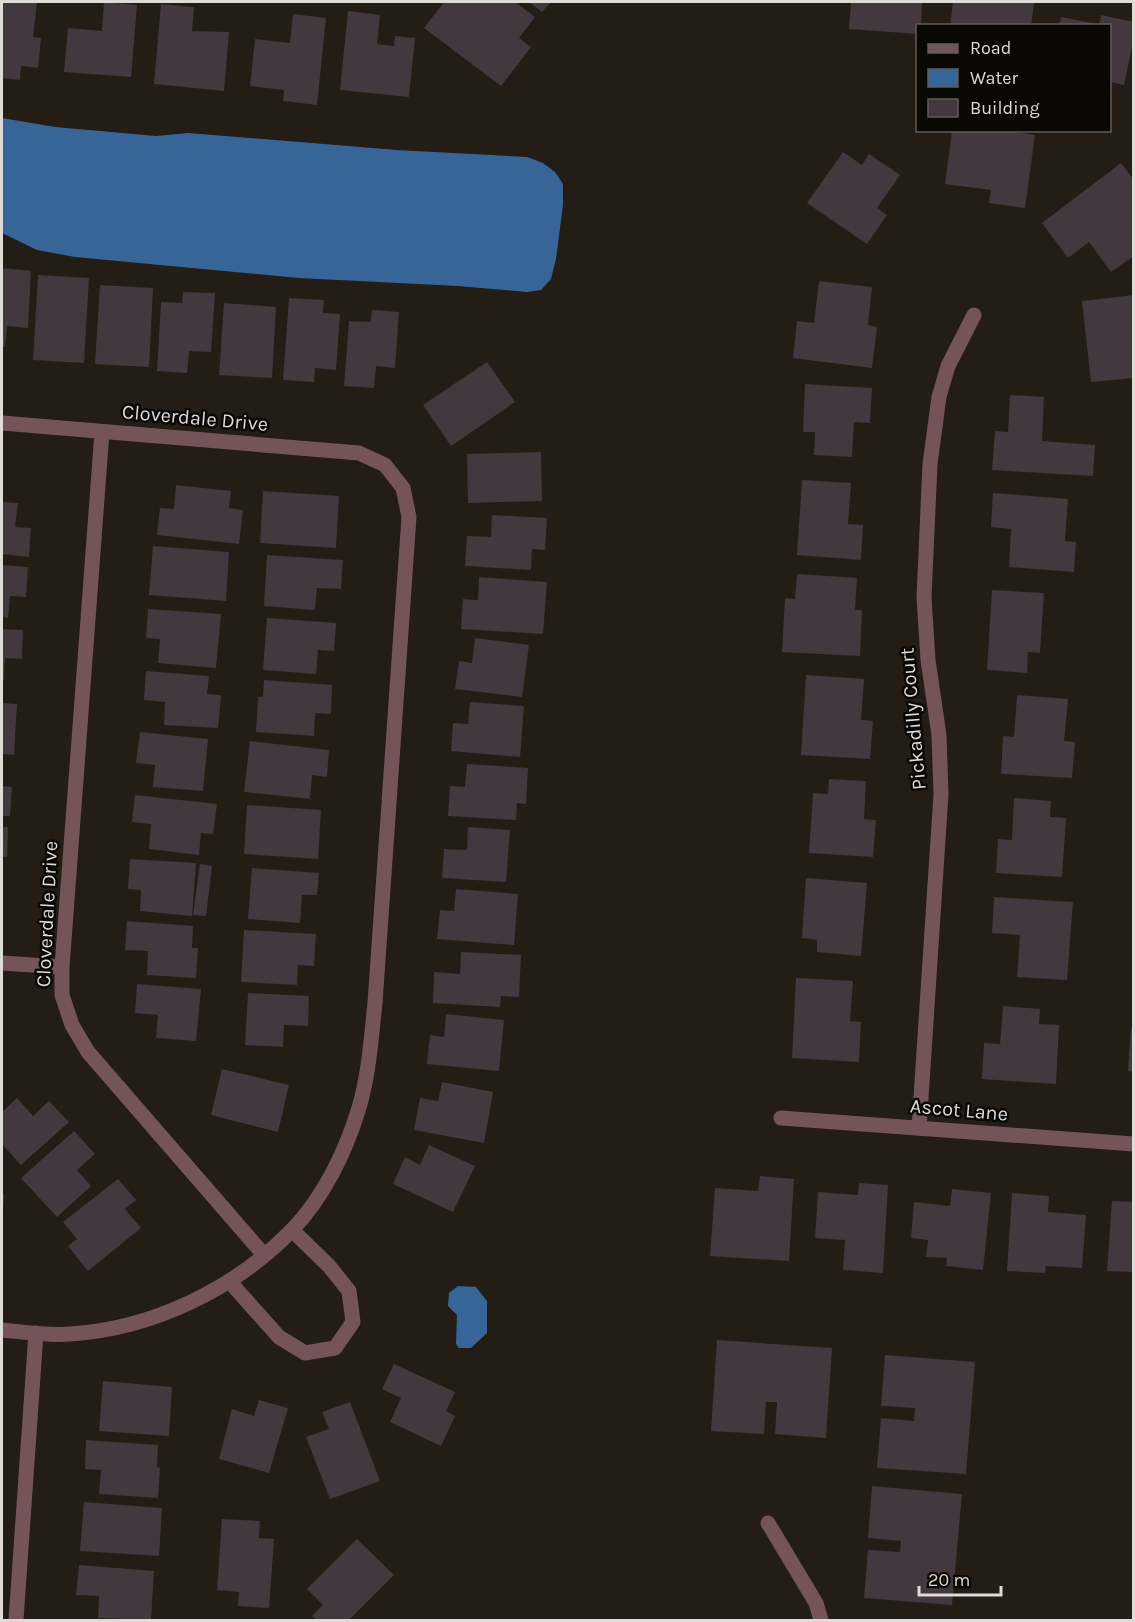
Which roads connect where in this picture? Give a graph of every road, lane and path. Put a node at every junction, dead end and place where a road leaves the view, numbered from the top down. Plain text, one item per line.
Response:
1 (974, 315) dead end
2 (2, 423) edge
3 (102, 432) junction
4 (2, 963) edge
5 (62, 967) junction
6 (781, 1118) dead end
7 (919, 1128) junction
8 (1134, 1144) edge
9 (292, 1230) junction
10 (264, 1255) junction
11 (229, 1281) junction
12 (2, 1330) edge
13 (36, 1333) junction
14 (768, 1522) dead end
15 (16, 1620) edge
16 (821, 1620) edge

1 - 7 street, Pickadilly Court
2 - 3 street
3 - 5 street, Cloverdale Drive
3 - 9 street, Cloverdale Drive
4 - 5 street
5 - 10 street, Cloverdale Drive
6 - 7 street, Ascot Lane
7 - 8 street, Ascot Lane
9 - 10 street, Cloverdale Drive
9 - 11 street
10 - 11 street, Cloverdale Drive
11 - 13 street, Cloverdale Drive
12 - 13 street, Cloverdale Drive
13 - 15 street
14 - 16 street

